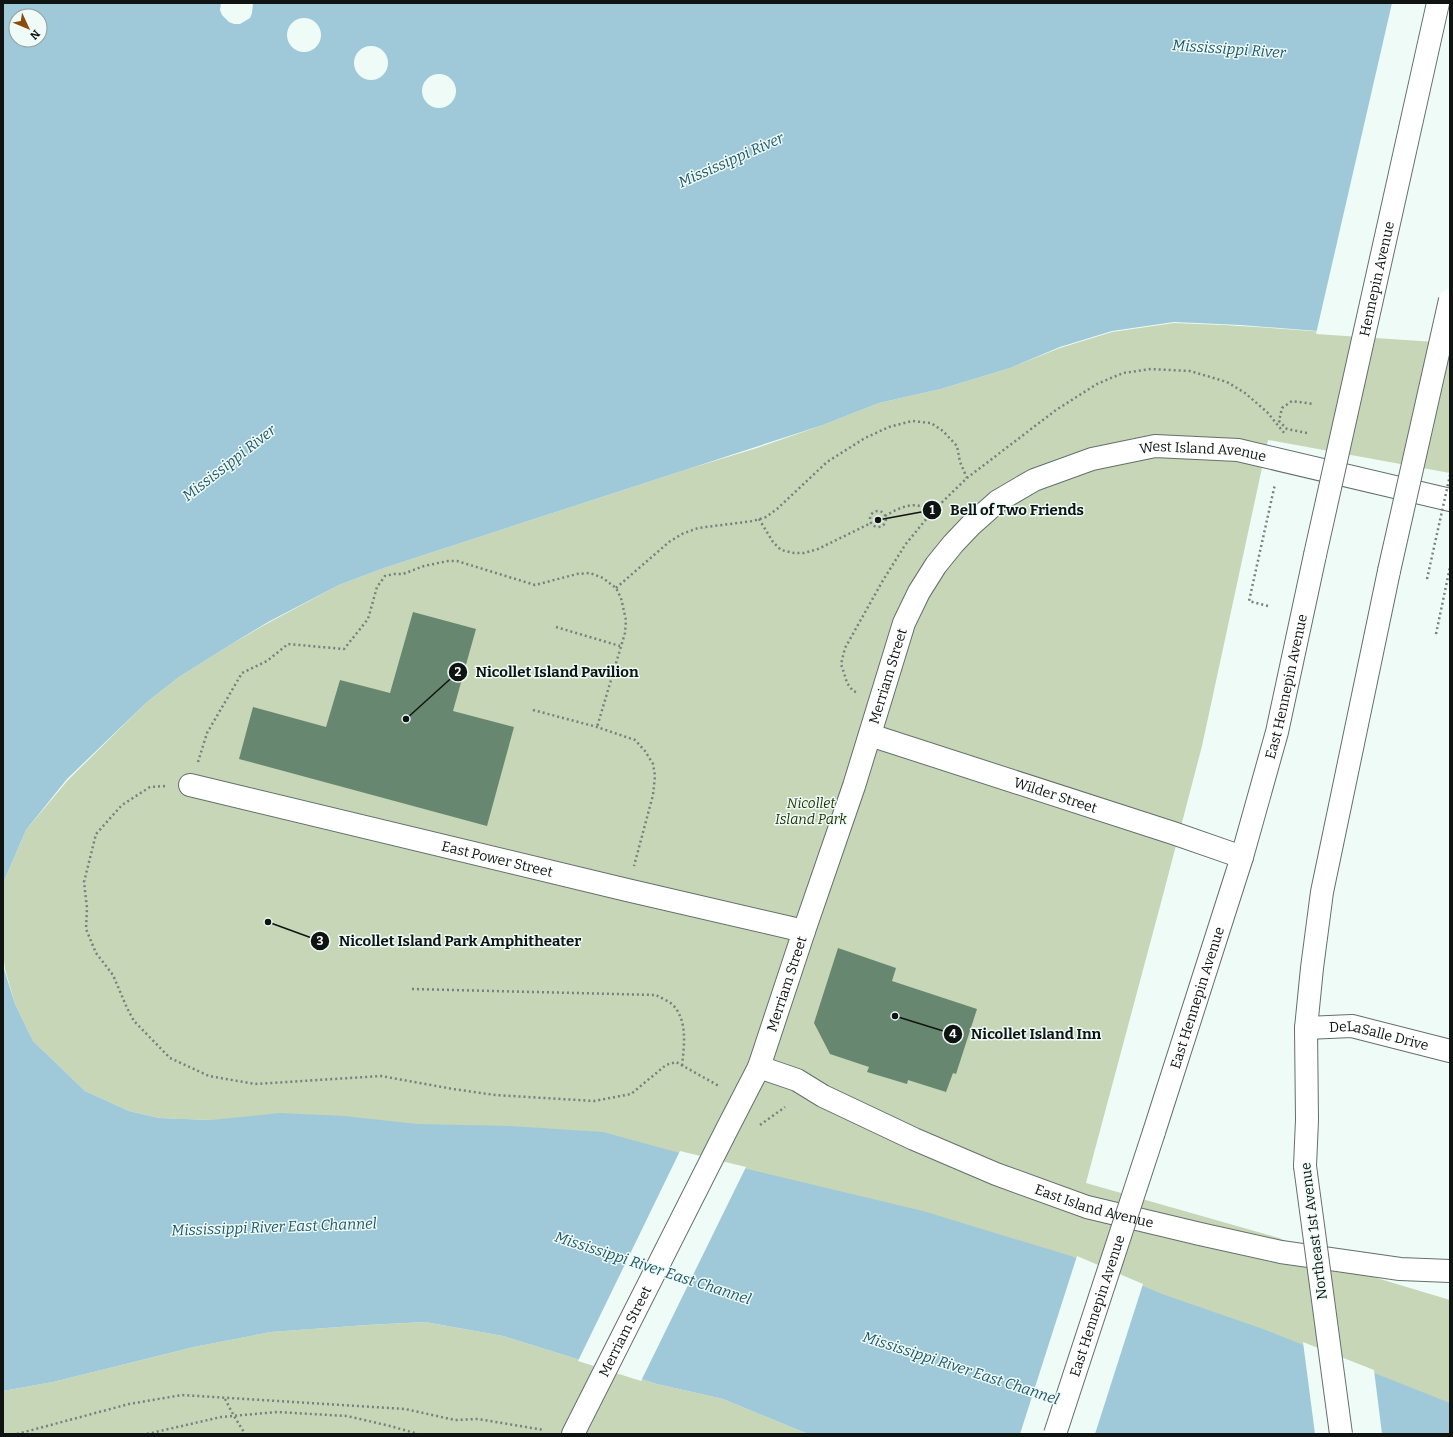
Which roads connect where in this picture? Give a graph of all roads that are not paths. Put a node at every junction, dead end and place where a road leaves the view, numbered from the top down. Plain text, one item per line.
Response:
1 (1438, 3) edge
2 (1450, 300) edge
3 (1450, 500) edge
4 (971, 525) joint
5 (1315, 555) joint
6 (870, 734) junction
7 (190, 785) road end
8 (1242, 857) junction
9 (804, 930) junction
10 (1306, 1028) junction
11 (1450, 1051) edge
12 (759, 1067) junction
13 (1450, 1272) edge
14 (575, 1430) edge
15 (1055, 1434) edge
16 (1340, 1434) edge

1 - 5 street, Hennepin Avenue, bridge
2 - 10 street, bridge
3 - 4 street, West Island Avenue
4 - 6 street, Merriam Street
5 - 8 street, East Hennepin Avenue
6 - 8 street, Wilder Street
6 - 9 street, Merriam Street
7 - 9 street, East Power Street
8 - 15 street, East Hennepin Avenue, bridge
9 - 12 street, Merriam Street
10 - 11 street, DeLaSalle Drive
10 - 16 street, Northeast 1st Avenue, bridge
12 - 13 street, East Island Avenue
12 - 14 street, Merriam Street

